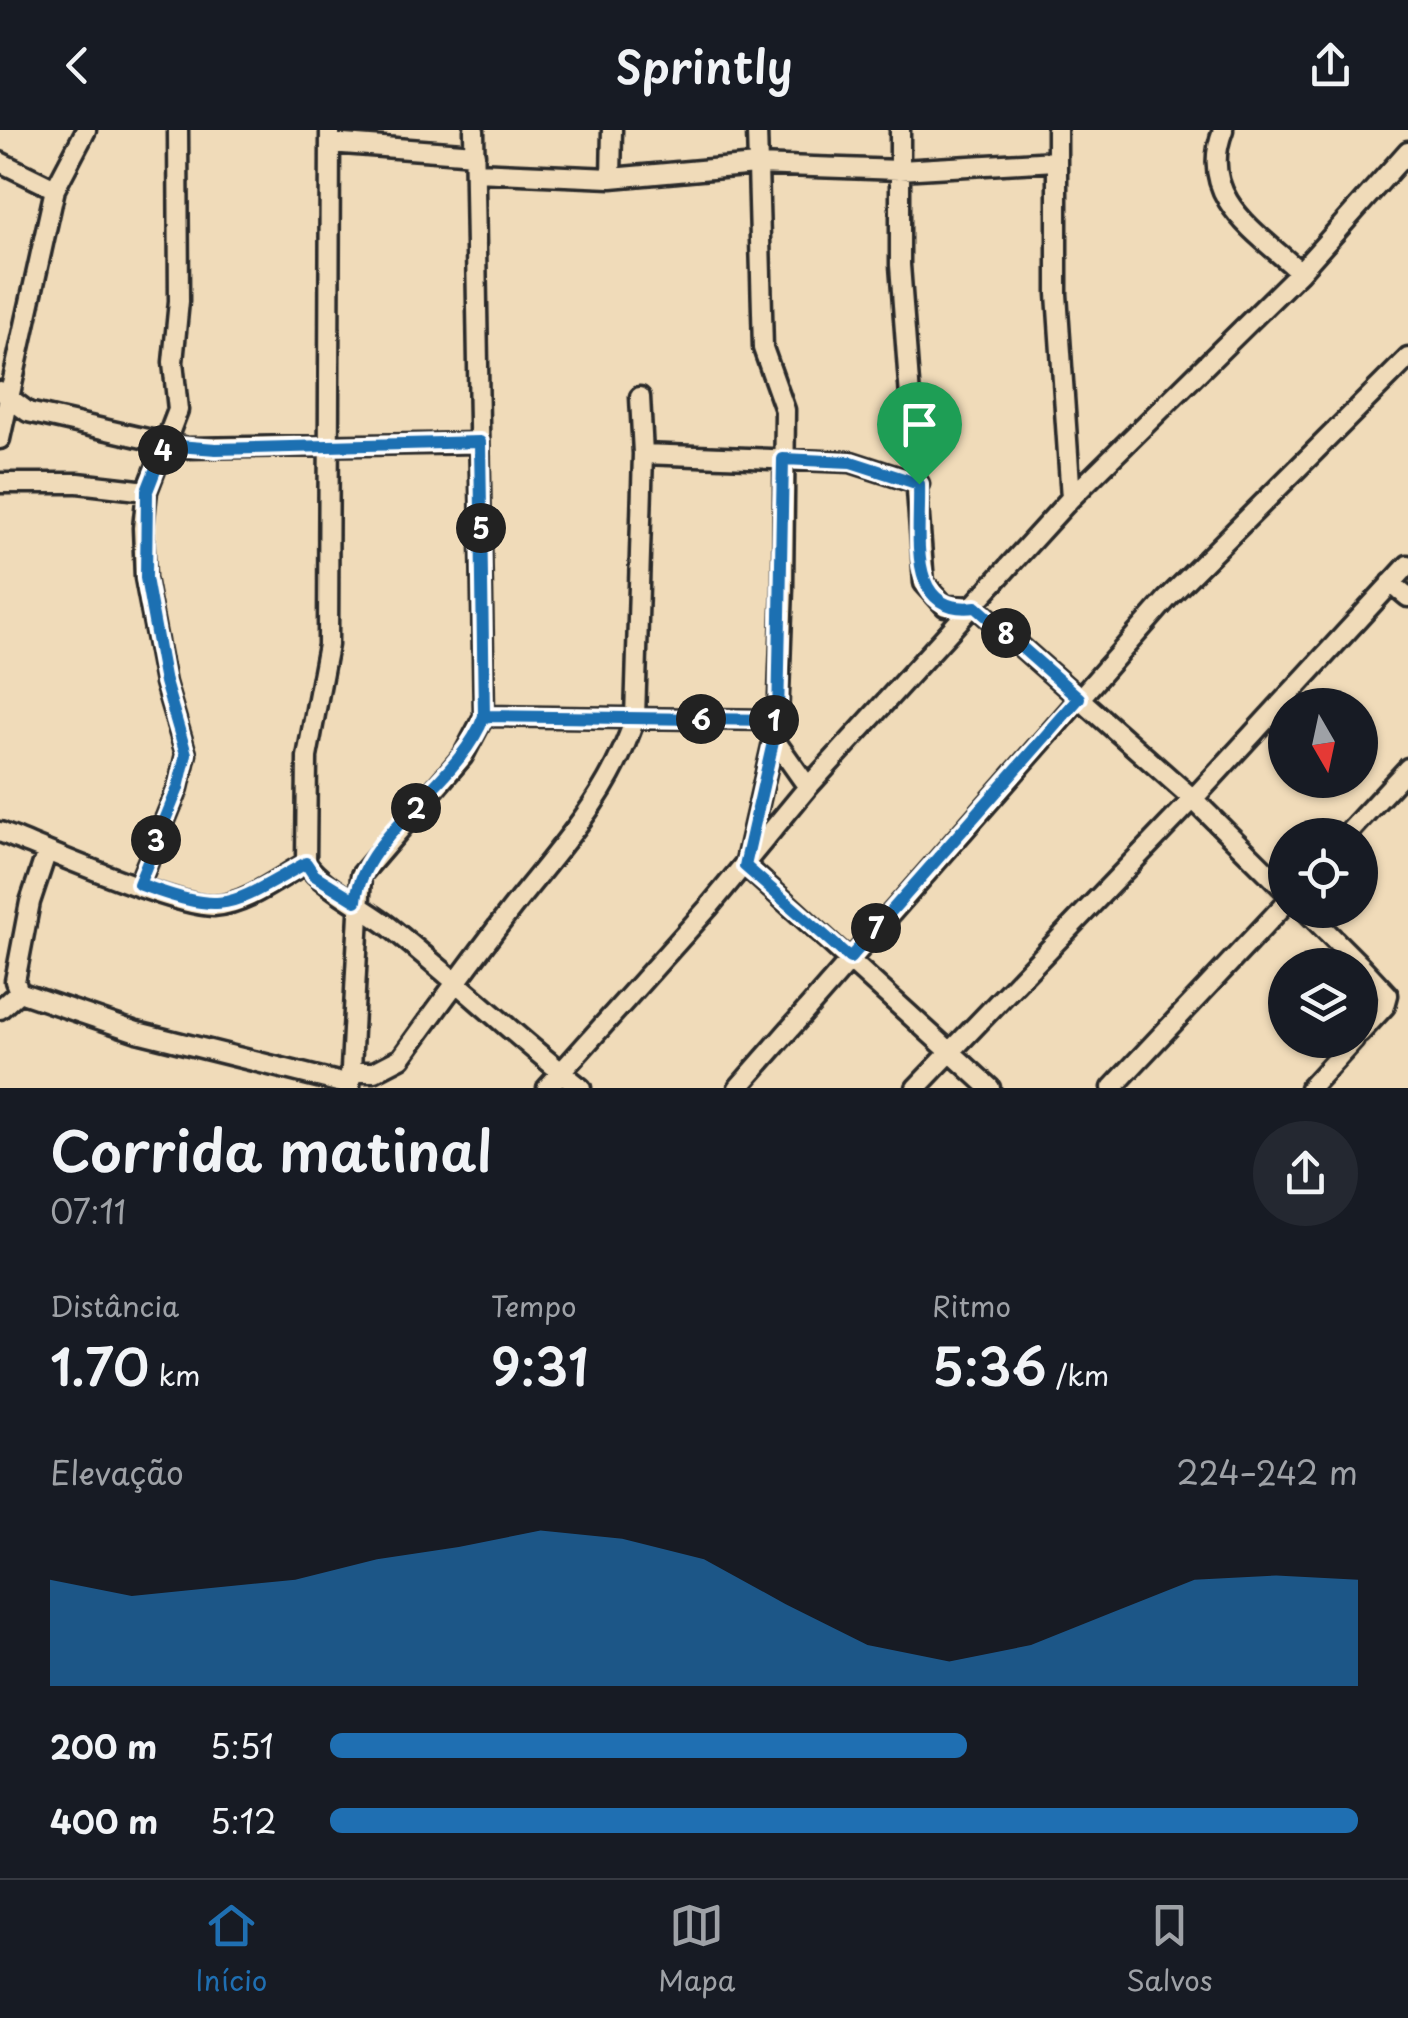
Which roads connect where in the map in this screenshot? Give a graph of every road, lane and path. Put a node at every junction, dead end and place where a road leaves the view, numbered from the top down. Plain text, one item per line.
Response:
1 (86, 130) edge
2 (178, 130) edge
3 (474, 130) edge
4 (612, 130) edge
5 (757, 130) edge
6 (900, 130) edge
7 (1057, 130) edge
8 (1223, 130) edge
9 (330, 136) edge
10 (1408, 151) edge
11 (1055, 160) junction
12 (0, 162) edge
13 (476, 163) junction
14 (756, 165) junction
15 (900, 170) junction
16 (611, 178) junction
17 (55, 189) junction
18 (1300, 272) junction
19 (1408, 358) edge
20 (5, 396) edge
21 (640, 397) dead end
22 (0, 439) edge
23 (480, 442) junction
24 (165, 445) junction
25 (329, 447) junction
26 (643, 454) junction
27 (783, 459) junction
28 (0, 483) edge
29 (919, 484) junction
30 (147, 491) junction
31 (1071, 498) junction
32 (1408, 564) edge
33 (1390, 582) junction
34 (1408, 597) edge
35 (976, 607) junction
36 (1079, 698) junction
37 (484, 716) junction
38 (635, 718) junction
39 (776, 730) junction
40 (1408, 768) edge
41 (808, 787) junction
42 (1193, 800) junction
43 (1362, 818) edge
44 (0, 832) edge
45 (48, 851) junction
46 (306, 863) junction
47 (745, 866) junction
48 (1268, 873) edge
49 (139, 884) junction
50 (356, 901) junction
51 (1268, 922) edge
52 (1323, 928) edge
53 (1343, 948) edge
54 (850, 958) junction
55 (458, 980) junction
56 (1378, 985) edge
57 (19, 992) junction
58 (0, 1009) edge
59 (1378, 1013) edge
60 (949, 1050) junction
61 (1338, 1058) edge
62 (560, 1072) junction
63 (350, 1082) edge
64 (548, 1088) edge
65 (582, 1088) edge
66 (738, 1088) edge
67 (916, 1088) edge
68 (990, 1088) edge
69 (1112, 1088) edge
70 (1310, 1088) edge

1 - 17 street
2 - 24 street
3 - 13 street
4 - 16 street
5 - 14 street
6 - 15 street
7 - 11 street
8 - 18 street
9 - 13 street
9 - 25 street
10 - 18 street
11 - 15 street
11 - 31 street
12 - 17 street
13 - 16 street
13 - 23 street
14 - 15 street
14 - 16 street
14 - 27 street
15 - 29 street
17 - 20 street
18 - 31 street
19 - 36 street
20 - 22 street
20 - 24 street
21 - 26 street
23 - 25 street
23 - 37 street
24 - 25 street
24 - 30 street
25 - 46 street
26 - 27 street
26 - 38 street
27 - 29 street
27 - 39 street
28 - 30 street
29 - 35 street
30 - 49 street
31 - 35 street
32 - 33 street
33 - 34 street
33 - 42 street
35 - 36 street
35 - 41 street
36 - 42 street
36 - 54 street
37 - 38 street
37 - 50 street
38 - 39 street
38 - 55 street
39 - 41 street
39 - 47 street
40 - 43 street
41 - 47 street
42 - 48 street
42 - 60 street
44 - 45 street
45 - 49 street
45 - 57 street
46 - 49 street
46 - 50 street
47 - 54 street
47 - 62 street
50 - 55 street
50 - 63 street
51 - 69 street
52 - 53 street
54 - 60 street
54 - 66 street
55 - 62 street
55 - 63 street
56 - 59 street
57 - 58 street
57 - 63 street
60 - 67 street
60 - 68 street
61 - 70 street
62 - 64 street
62 - 65 street

